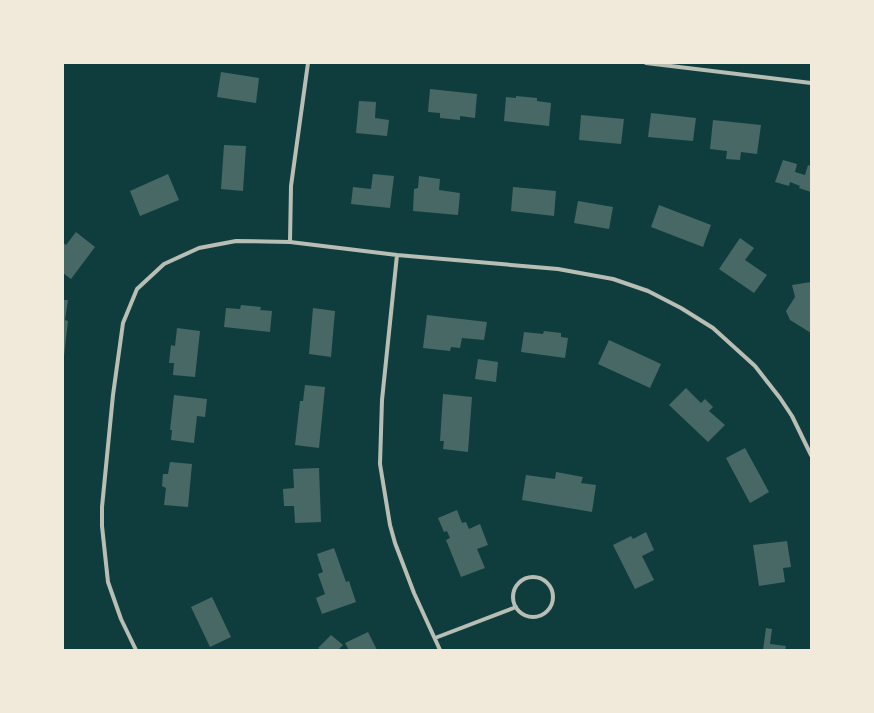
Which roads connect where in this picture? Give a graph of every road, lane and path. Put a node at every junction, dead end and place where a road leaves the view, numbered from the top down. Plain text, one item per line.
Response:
1 (308, 63) edge
2 (646, 63) edge
3 (811, 83) edge
4 (290, 242) junction
5 (397, 256) junction
6 (811, 455) edge
7 (516, 607) junction
8 (435, 638) junction
9 (136, 650) edge
10 (440, 650) edge

1 - 4 street
2 - 3 street
4 - 5 street
4 - 9 street
5 - 6 street
5 - 8 street
7 - 7 street
7 - 8 street
8 - 10 street

